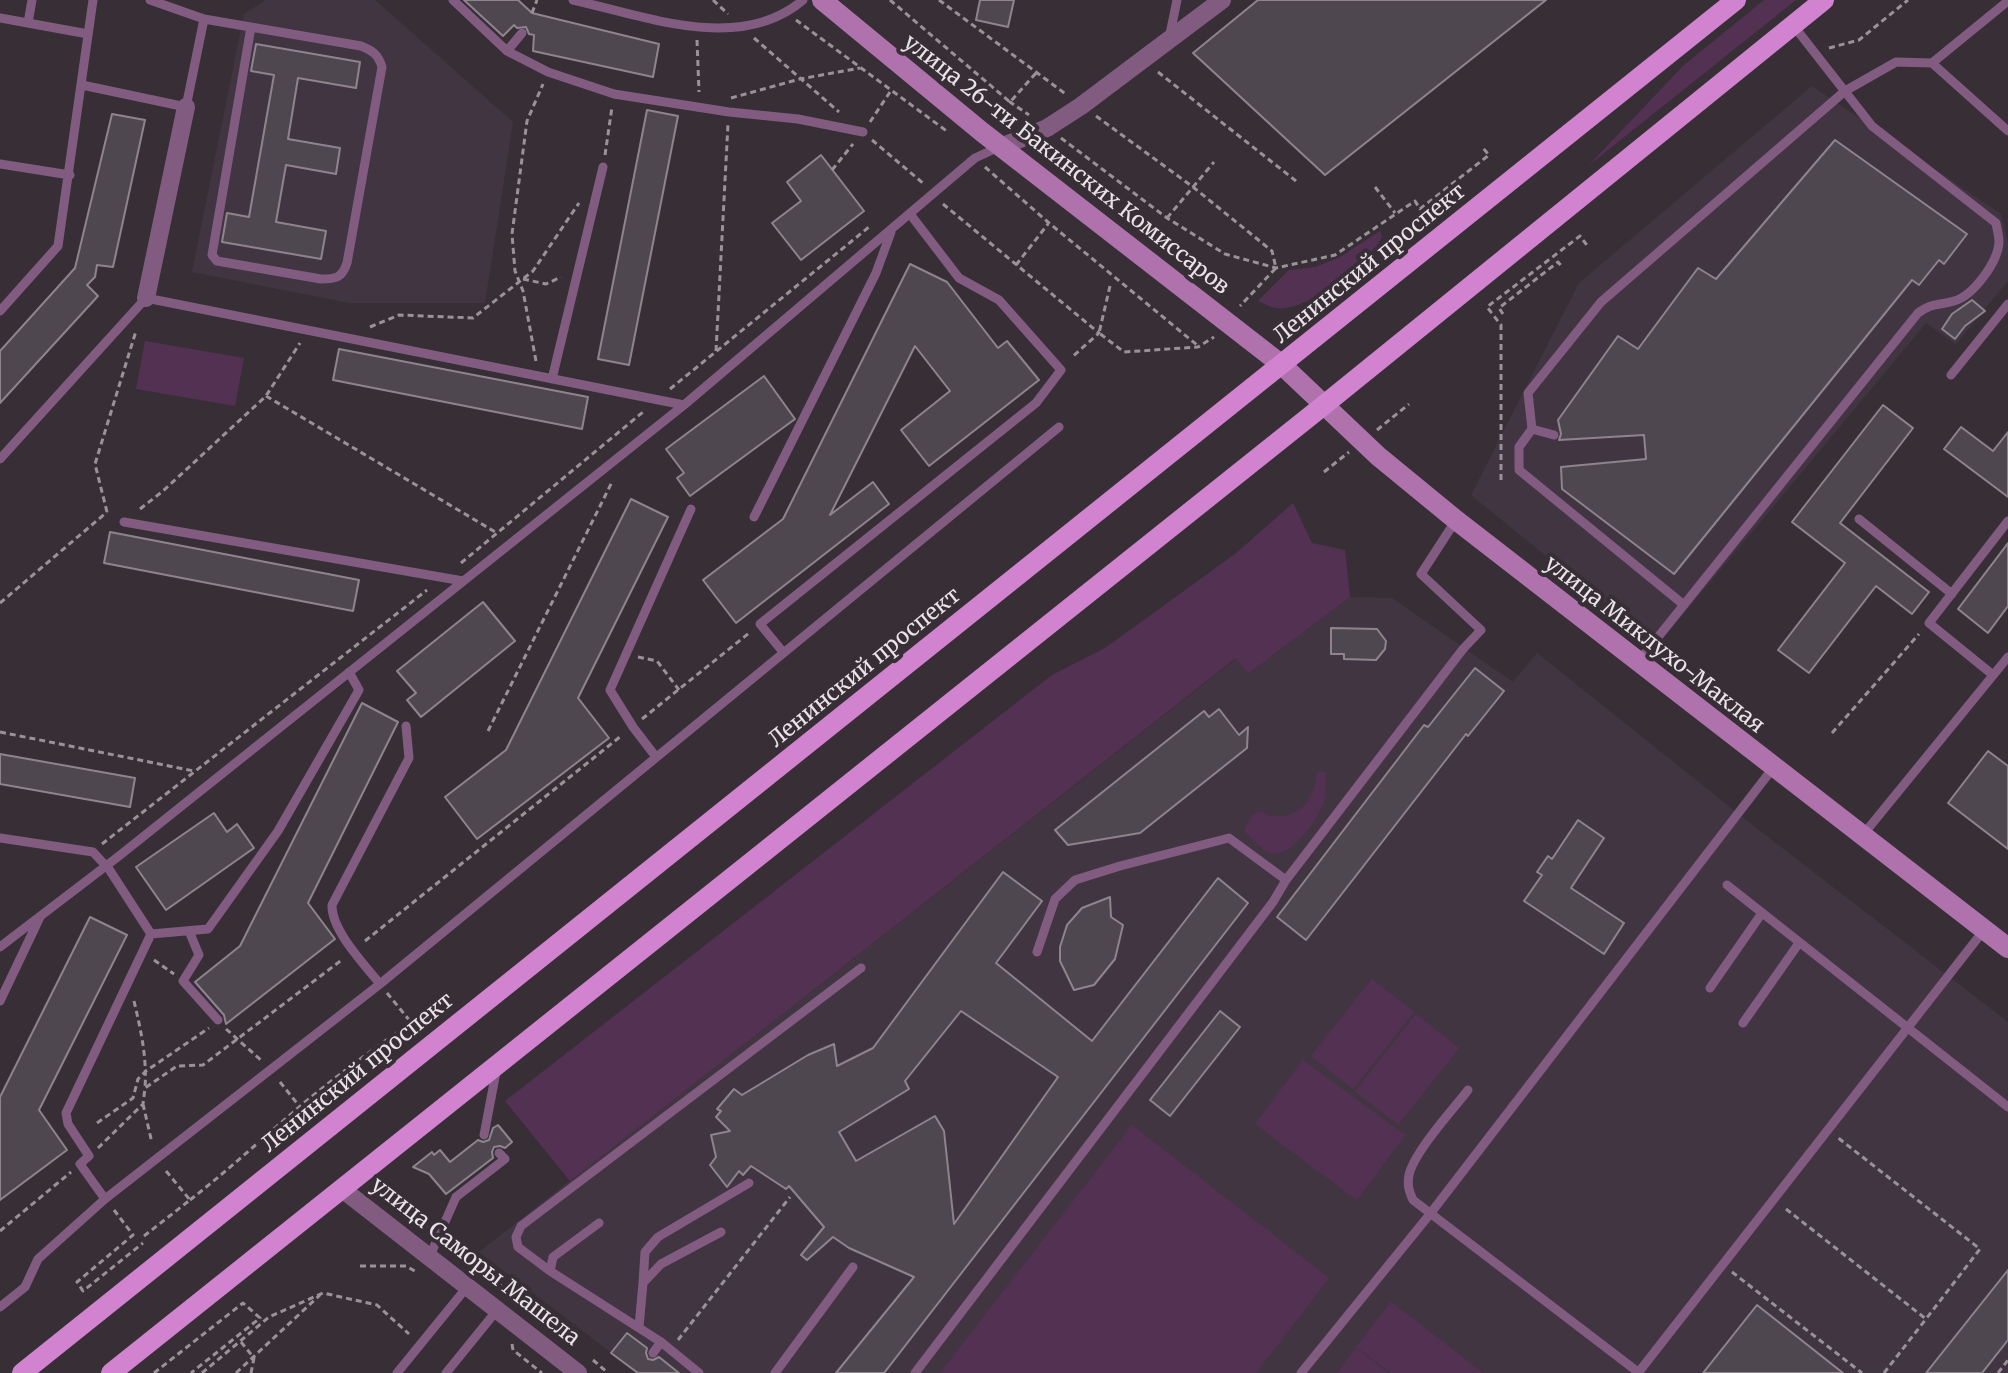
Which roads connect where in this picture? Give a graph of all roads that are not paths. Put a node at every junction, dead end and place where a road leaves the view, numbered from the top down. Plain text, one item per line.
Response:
1 (32, 0) edge
2 (93, 0) edge
3 (150, 0) edge
4 (453, 0) edge
5 (573, 0) edge
6 (803, 0) edge
7 (822, 0) edge
8 (1177, 0) edge
9 (1222, 0) edge
10 (1736, 0) edge
11 (1824, 0) edge
12 (2008, 1) edge
13 (0, 18) edge
14 (204, 19) junction
15 (28, 23) junction
16 (1793, 24) junction
17 (251, 27) junction
18 (522, 33) dead end
19 (88, 34) junction
20 (1169, 42) junction
21 (507, 51) junction
22 (1932, 63) junction
23 (82, 85) junction
24 (1845, 91) junction
25 (186, 107) junction
26 (2008, 131) edge
27 (863, 132) dead end
28 (1003, 146) junction
29 (0, 164) edge
30 (603, 167) road end
31 (70, 175) junction
32 (910, 214) junction
33 (891, 230) junction
34 (146, 298) junction
35 (2008, 304) edge
36 (0, 311) edge
37 (1282, 365) junction
38 (1951, 375) dead end
39 (552, 379) junction
40 (684, 405) junction
41 (1324, 405) junction
42 (1059, 427) dead end
43 (1532, 429) junction
44 (1554, 435) dead end
45 (0, 459) edge
46 (691, 509) dead end
47 (754, 517) dead end
48 (128, 519) road end
49 (1859, 519) dead end
50 (1456, 520) junction
51 (2008, 521) edge
52 (463, 581) junction
53 (1952, 594) junction
54 (1684, 605) junction
55 (783, 652) junction
56 (2008, 657) edge
57 (1638, 662) junction
58 (349, 672) junction
59 (1993, 675) junction
60 (406, 726) dead end
61 (656, 757) junction
62 (1773, 768) junction
63 (1862, 836) junction
64 (0, 838) edge
65 (106, 866) junction
66 (1286, 880) junction
67 (1727, 885) dead end
68 (1762, 913) junction
69 (41, 916) junction
70 (1984, 930) junction
71 (189, 931) junction
72 (151, 934) junction
73 (1799, 943) junction
74 (0, 947) edge
75 (2008, 948) edge
76 (1037, 952) dead end
77 (861, 968) dead end
78 (380, 984) junction
79 (1710, 988) dead end
80 (0, 1001) edge
81 (218, 1020) road end
82 (1743, 1023) dead end
83 (1908, 1027) junction
84 (496, 1066) junction
85 (1468, 1090) dead end
86 (2008, 1107) edge
87 (484, 1135) dead end
88 (499, 1153) dead end
89 (749, 1183) dead end
90 (342, 1189) junction
91 (105, 1199) junction
92 (1430, 1214) junction
93 (599, 1223) dead end
94 (721, 1232) dead end
95 (429, 1258) junction
96 (853, 1267) dead end
97 (550, 1271) junction
98 (643, 1283) junction
99 (467, 1287) junction
100 (0, 1307) edge
101 (498, 1309) junction
102 (639, 1327) junction
103 (661, 1342) junction
104 (653, 1353) dead end
105 (22, 1373) edge
106 (111, 1373) edge
107 (397, 1373) edge
108 (446, 1373) edge
109 (578, 1373) edge
110 (699, 1373) edge
111 (775, 1373) edge
112 (915, 1373) edge
113 (1301, 1373) edge
114 (1638, 1373) edge

1 - 15 lane
2 - 19 lane
3 - 14 lane
4 - 21 lane
5 - 6 lane
7 - 28 main road, улица 26-ти Бакинских Комиссаров
8 - 20 lane
9 - 20 street
10 - 37 main road, Ленинский проспект
11 - 16 main road
12 - 22 lane
13 - 15 lane
14 - 17 lane
14 - 25 lane
15 - 19 lane
16 - 24 lane
16 - 41 main road
17 - 17 lane
18 - 21 lane
19 - 23 lane
20 - 28 street
21 - 27 lane
22 - 24 lane
22 - 26 lane
23 - 25 lane
23 - 31 lane
24 - 43 lane
24 - 54 lane
25 - 34 street
28 - 32 lane
28 - 37 main road, улица 26-ти Бакинских Комиссаров
29 - 31 lane
30 - 39 lane
31 - 36 lane
32 - 33 lane
32 - 55 lane
33 - 40 lane
33 - 47 lane
34 - 39 lane
34 - 45 lane
35 - 38 lane
37 - 41 main road, улица Миклухо-Маклая
37 - 105 main road, Ленинский проспект
39 - 40 lane
40 - 52 lane
41 - 50 main road, улица Миклухо-Маклая
41 - 84 main road
42 - 55 lane
43 - 44 lane
43 - 54 lane
46 - 61 lane
48 - 52 lane
49 - 53 lane
50 - 57 main road, улица Миклухо-Маклая
50 - 66 lane
51 - 53 lane
52 - 58 lane
53 - 59 lane
54 - 57 lane
55 - 61 lane
56 - 59 lane
57 - 62 main road, улица Миклухо-Маклая
58 - 65 lane
58 - 71 lane
59 - 63 lane
60 - 78 lane
61 - 78 lane
62 - 63 main road, улица Миклухо-Маклая
62 - 92 lane
63 - 70 main road, улица Миклухо-Маклая
64 - 65 lane
65 - 69 lane
65 - 72 lane
66 - 76 lane
66 - 112 lane
67 - 68 lane
68 - 73 lane
68 - 79 lane
69 - 74 lane
69 - 80 lane
70 - 75 main road, улица Миклухо-Маклая
70 - 83 lane
71 - 72 lane
71 - 81 lane
72 - 91 lane
73 - 82 lane
73 - 83 lane
77 - 97 lane
78 - 91 lane
83 - 86 lane
83 - 114 lane
84 - 87 lane
84 - 90 main road
85 - 92 lane
88 - 95 lane
89 - 98 lane
90 - 95 street, улица Саморы Машела
90 - 106 main road
91 - 100 lane
92 - 113 lane
92 - 114 lane
93 - 97 lane
94 - 98 lane
95 - 99 street, улица Саморы Машела
96 - 111 lane
97 - 102 lane
98 - 102 lane
99 - 101 street, улица Саморы Машела
99 - 107 lane
101 - 108 lane
101 - 109 street, улица Саморы Машела
102 - 103 lane
103 - 104 lane
103 - 110 lane

